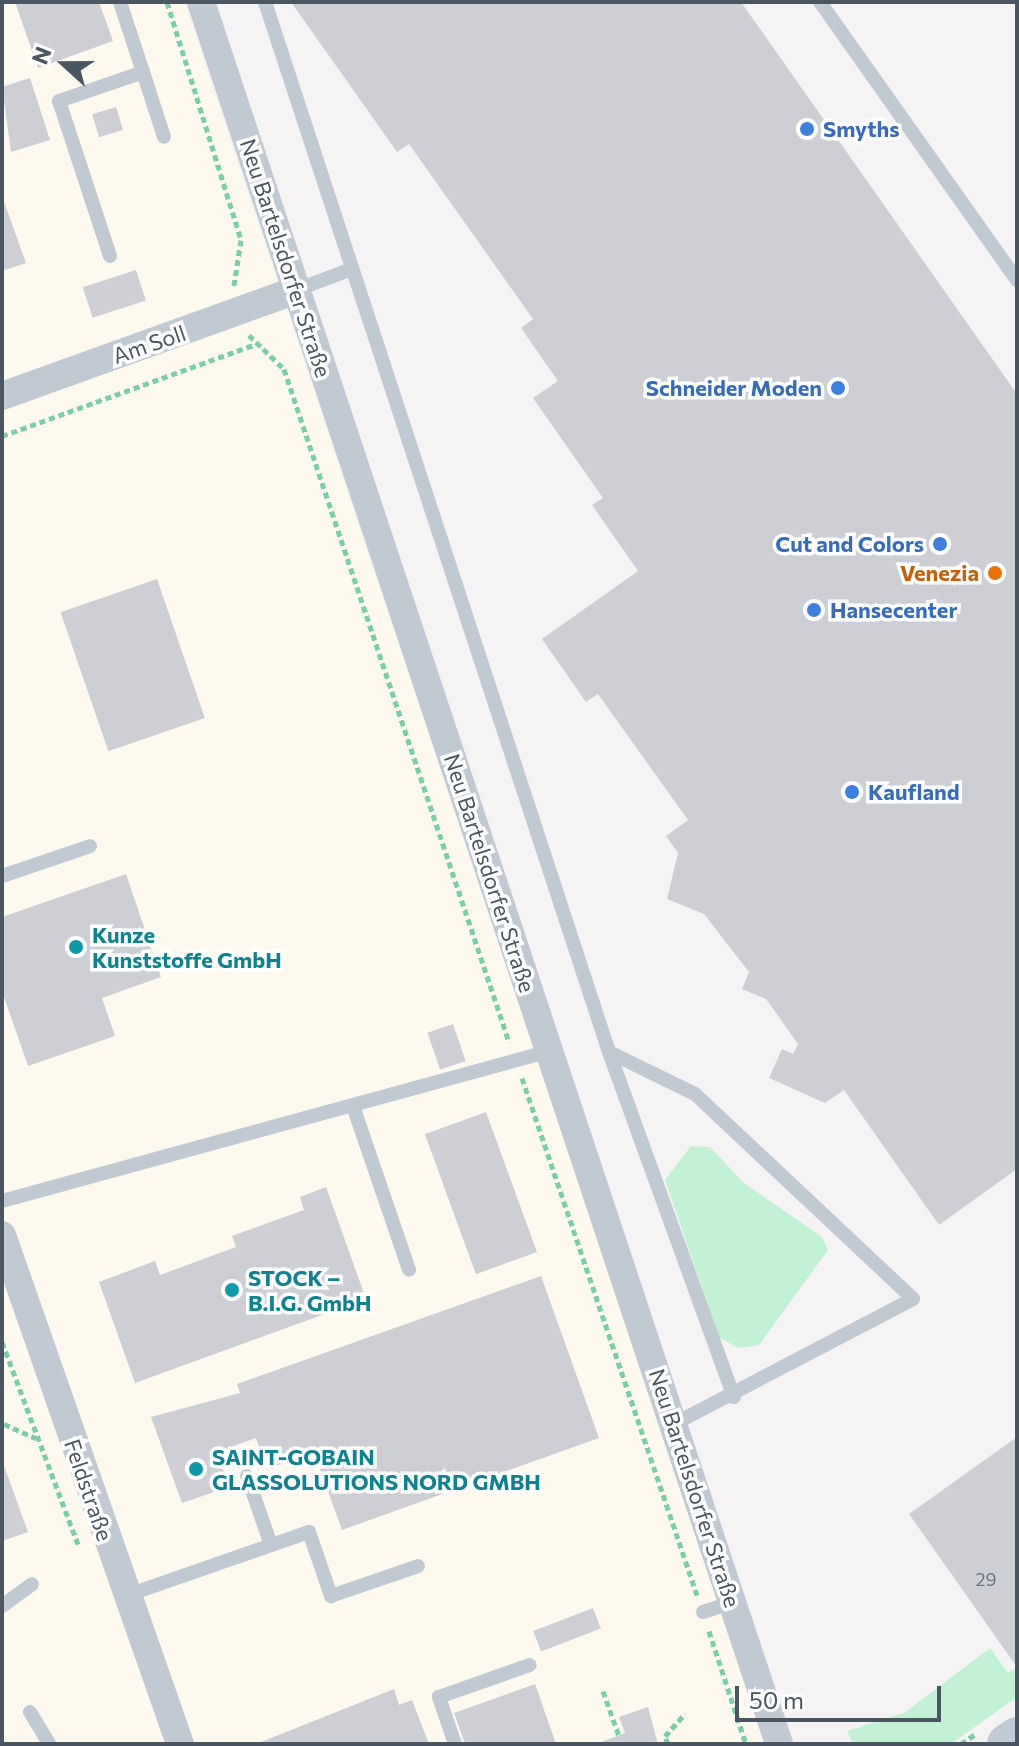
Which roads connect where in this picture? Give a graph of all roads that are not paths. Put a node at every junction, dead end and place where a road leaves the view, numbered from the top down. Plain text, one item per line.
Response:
1 (120, 2) edge
2 (201, 2) edge
3 (265, 2) edge
4 (820, 2) edge
5 (143, 72) junction
6 (164, 137) dead end
7 (110, 256) dead end
8 (352, 269) junction
9 (1017, 280) edge
10 (296, 290) junction
11 (2, 396) edge
12 (90, 846) dead end
13 (2, 876) edge
14 (550, 1051) junction
15 (609, 1052) junction
16 (353, 1106) junction
17 (2, 1201) edge
18 (2, 1235) edge
19 (409, 1270) dead end
20 (11, 1287) edge
21 (734, 1397) junction
22 (674, 1424) junction
23 (247, 1476) dead end
24 (271, 1545) junction
25 (418, 1566) dead end
26 (32, 1584) dead end
27 (125, 1596) junction
28 (733, 1602) junction
29 (2, 1606) edge
30 (703, 1612) road end
31 (530, 1665) dead end
32 (30, 1712) dead end
33 (1017, 1737) edge
34 (49, 1744) edge
35 (180, 1744) edge
36 (455, 1744) edge
37 (779, 1744) edge
38 (1007, 1744) edge

1 - 5 lane
2 - 10 street, Neu Bartelsdorfer Straße
3 - 8 lane
4 - 9 lane
5 - 6 lane
5 - 7 lane
8 - 10 lane
8 - 15 lane
10 - 11 street, Am Soll
10 - 14 street, Neu Bartelsdorfer Straße
12 - 13 lane
14 - 16 lane
14 - 22 street, Neu Bartelsdorfer Straße
15 - 21 lane
15 - 21 lane
16 - 17 lane
16 - 19 lane
18 - 20 street, Feldstraße
20 - 27 street, Feldstraße
21 - 22 lane
22 - 28 street, Neu Bartelsdorfer Straße
23 - 24 lane
24 - 25 lane
24 - 27 lane
26 - 29 lane
27 - 35 street, Feldstraße
28 - 30 lane
28 - 37 street, Neu Bartelsdorfer Straße
31 - 36 lane
32 - 34 lane
33 - 38 street

